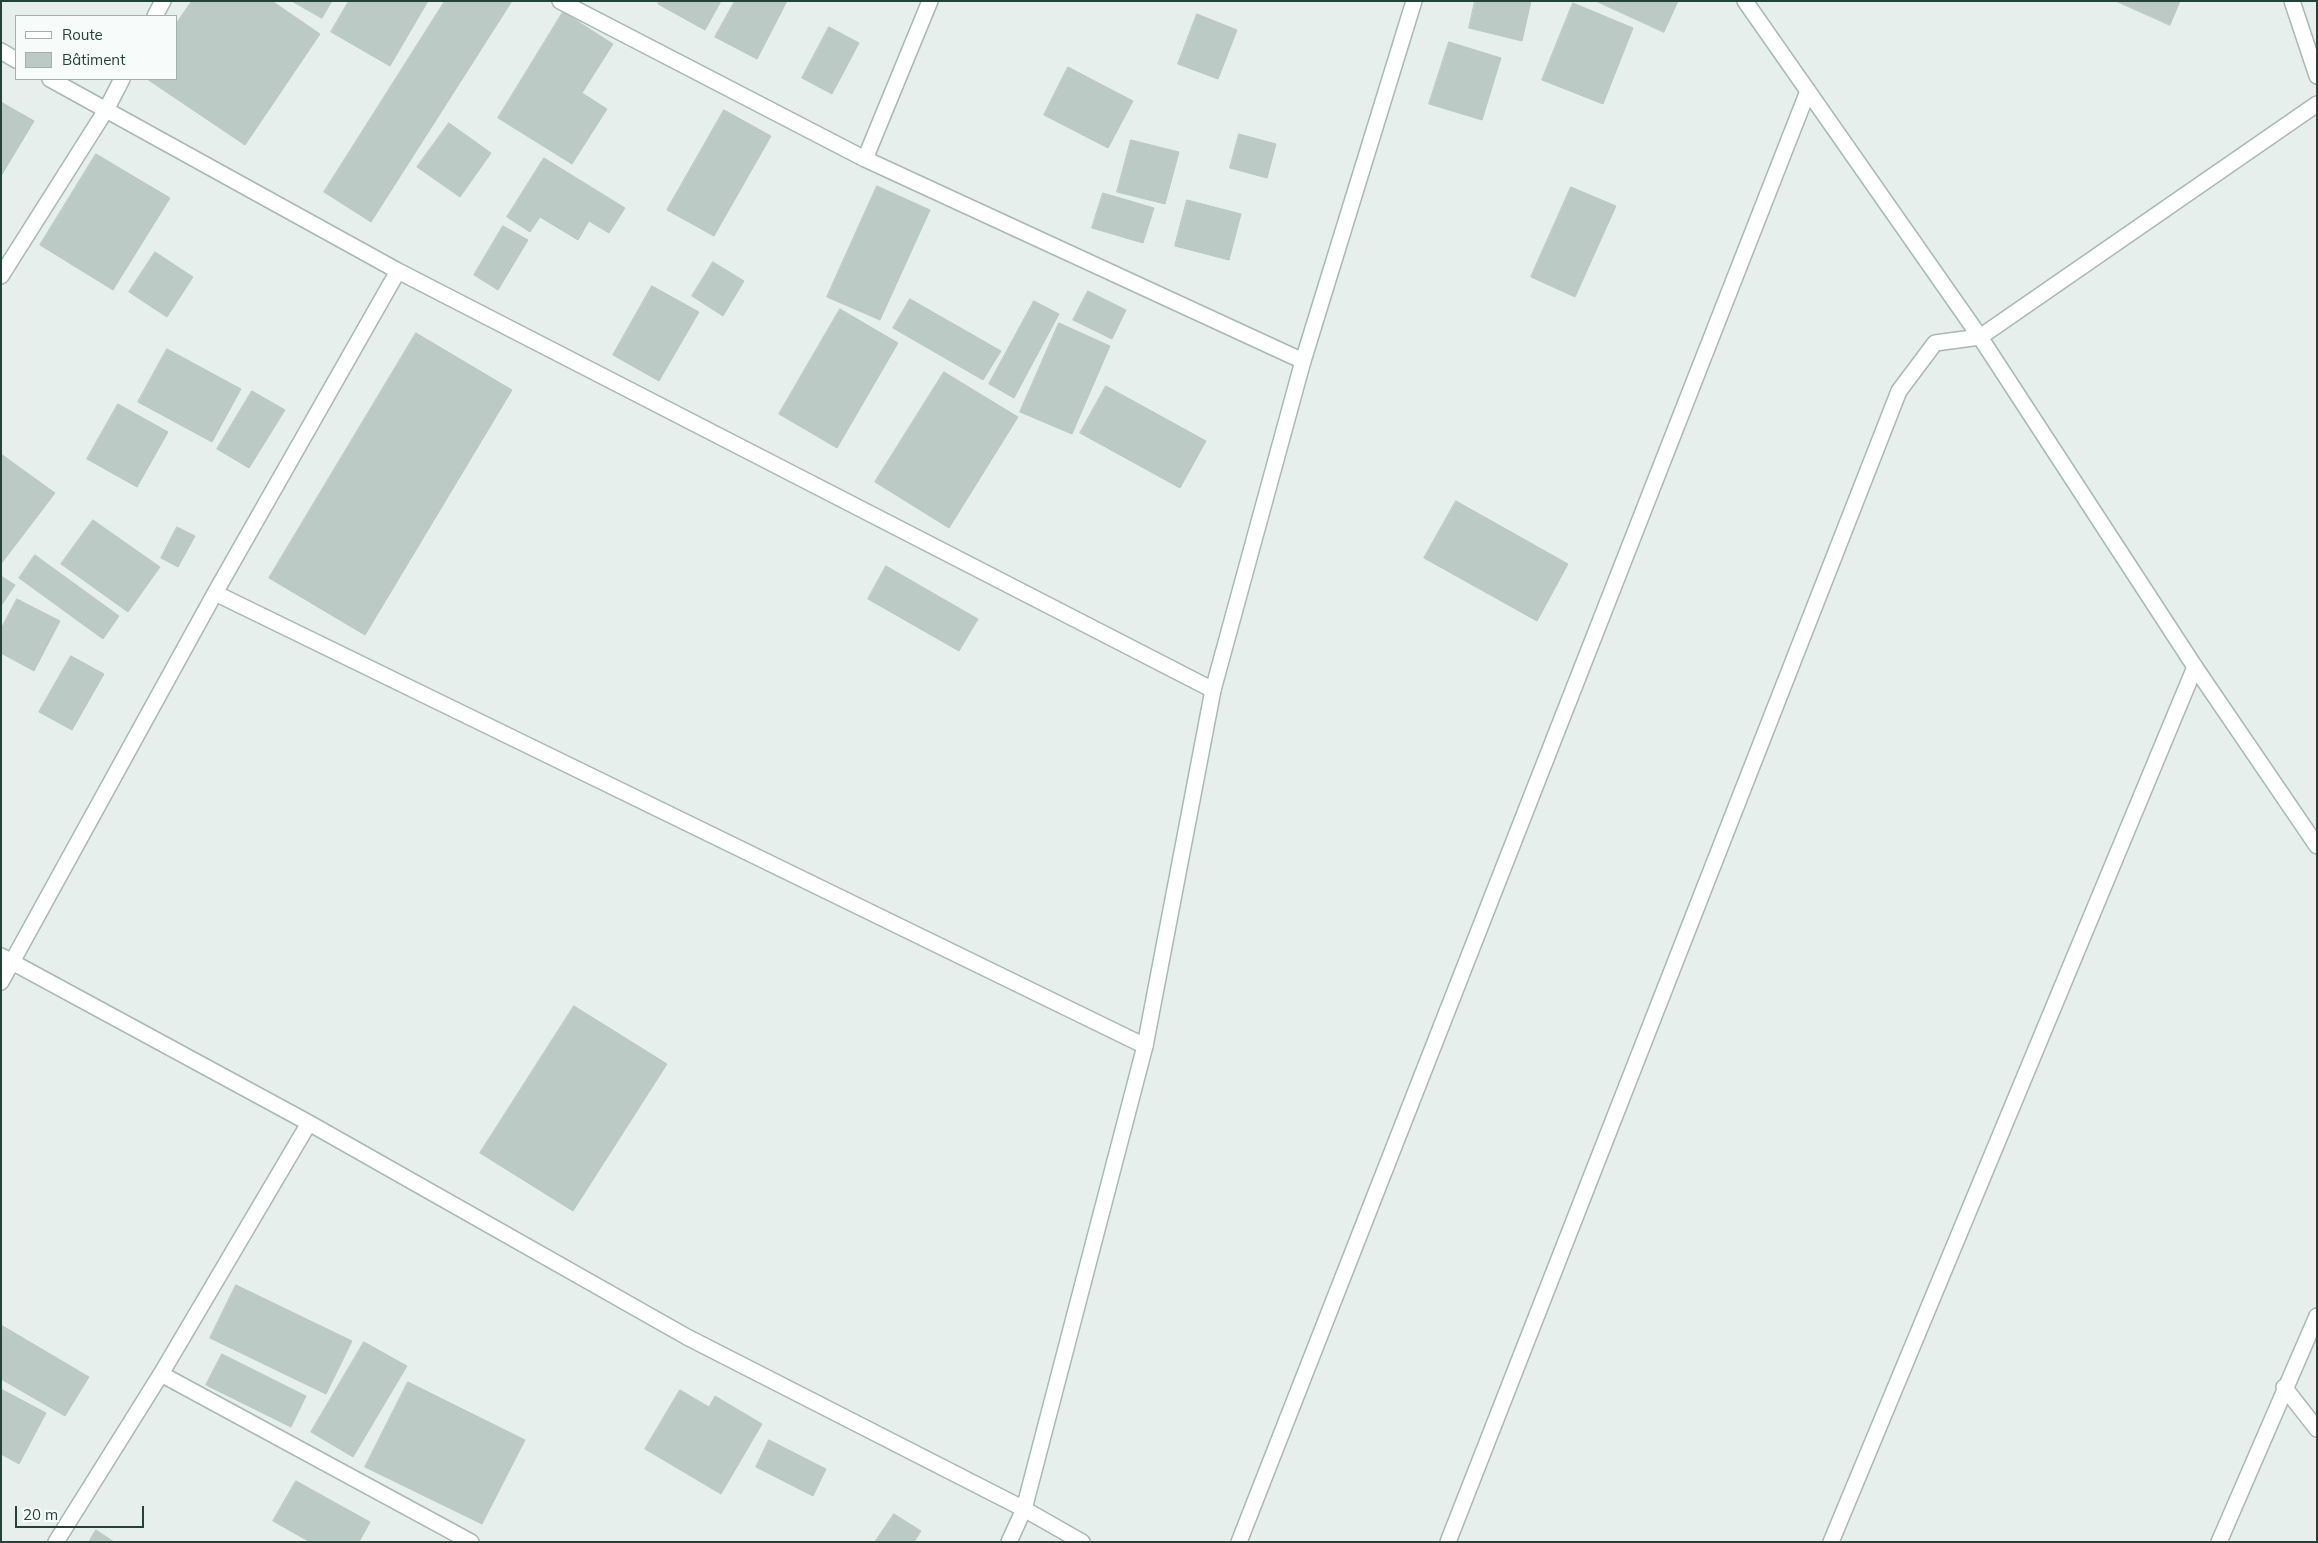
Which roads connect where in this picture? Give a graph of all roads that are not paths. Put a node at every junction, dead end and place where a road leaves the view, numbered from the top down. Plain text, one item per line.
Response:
1 (163, 1) edge
2 (560, 1) edge
3 (930, 1) edge
4 (1414, 1) edge
5 (1745, 1) edge
6 (2292, 1) edge
7 (156, 15) edge
8 (1, 51) edge
9 (15, 59) edge
10 (2317, 76) edge
11 (52, 80) edge
12 (121, 80) edge
13 (1808, 91) junction
14 (2317, 104) edge
15 (106, 110) junction
16 (865, 159) junction
17 (398, 271) junction
18 (1, 276) edge
19 (1980, 337) junction
20 (1303, 361) junction
21 (215, 593) junction
22 (2195, 667) junction
23 (1214, 690) junction
24 (2317, 846) edge
25 (6, 959) edge
26 (1, 982) edge
27 (1145, 1046) junction
28 (309, 1123) junction
29 (2317, 1316) edge
30 (161, 1374) junction
31 (2284, 1387) junction
32 (2317, 1429) edge
33 (1024, 1509) junction
34 (56, 1542) edge
35 (471, 1542) edge
36 (1009, 1542) edge
37 (1082, 1542) edge
38 (1239, 1542) edge
39 (1448, 1542) edge
40 (1831, 1542) edge
41 (2218, 1542) edge

1 - 7 street
2 - 16 street
3 - 16 street
4 - 20 street
5 - 13 street
6 - 10 street
8 - 9 street
11 - 15 street
12 - 15 street
13 - 19 street
13 - 38 street
14 - 19 street
15 - 17 street
15 - 18 street
16 - 20 street
17 - 21 street
17 - 23 street
19 - 22 street
19 - 39 street
20 - 23 street
21 - 25 street
21 - 27 street
22 - 24 street
22 - 40 street
23 - 27 street
25 - 26 street
25 - 28 street
27 - 33 street
28 - 30 street
28 - 33 street
29 - 31 street
30 - 34 street
30 - 35 street
31 - 32 street
31 - 41 street
33 - 36 street
33 - 37 street

